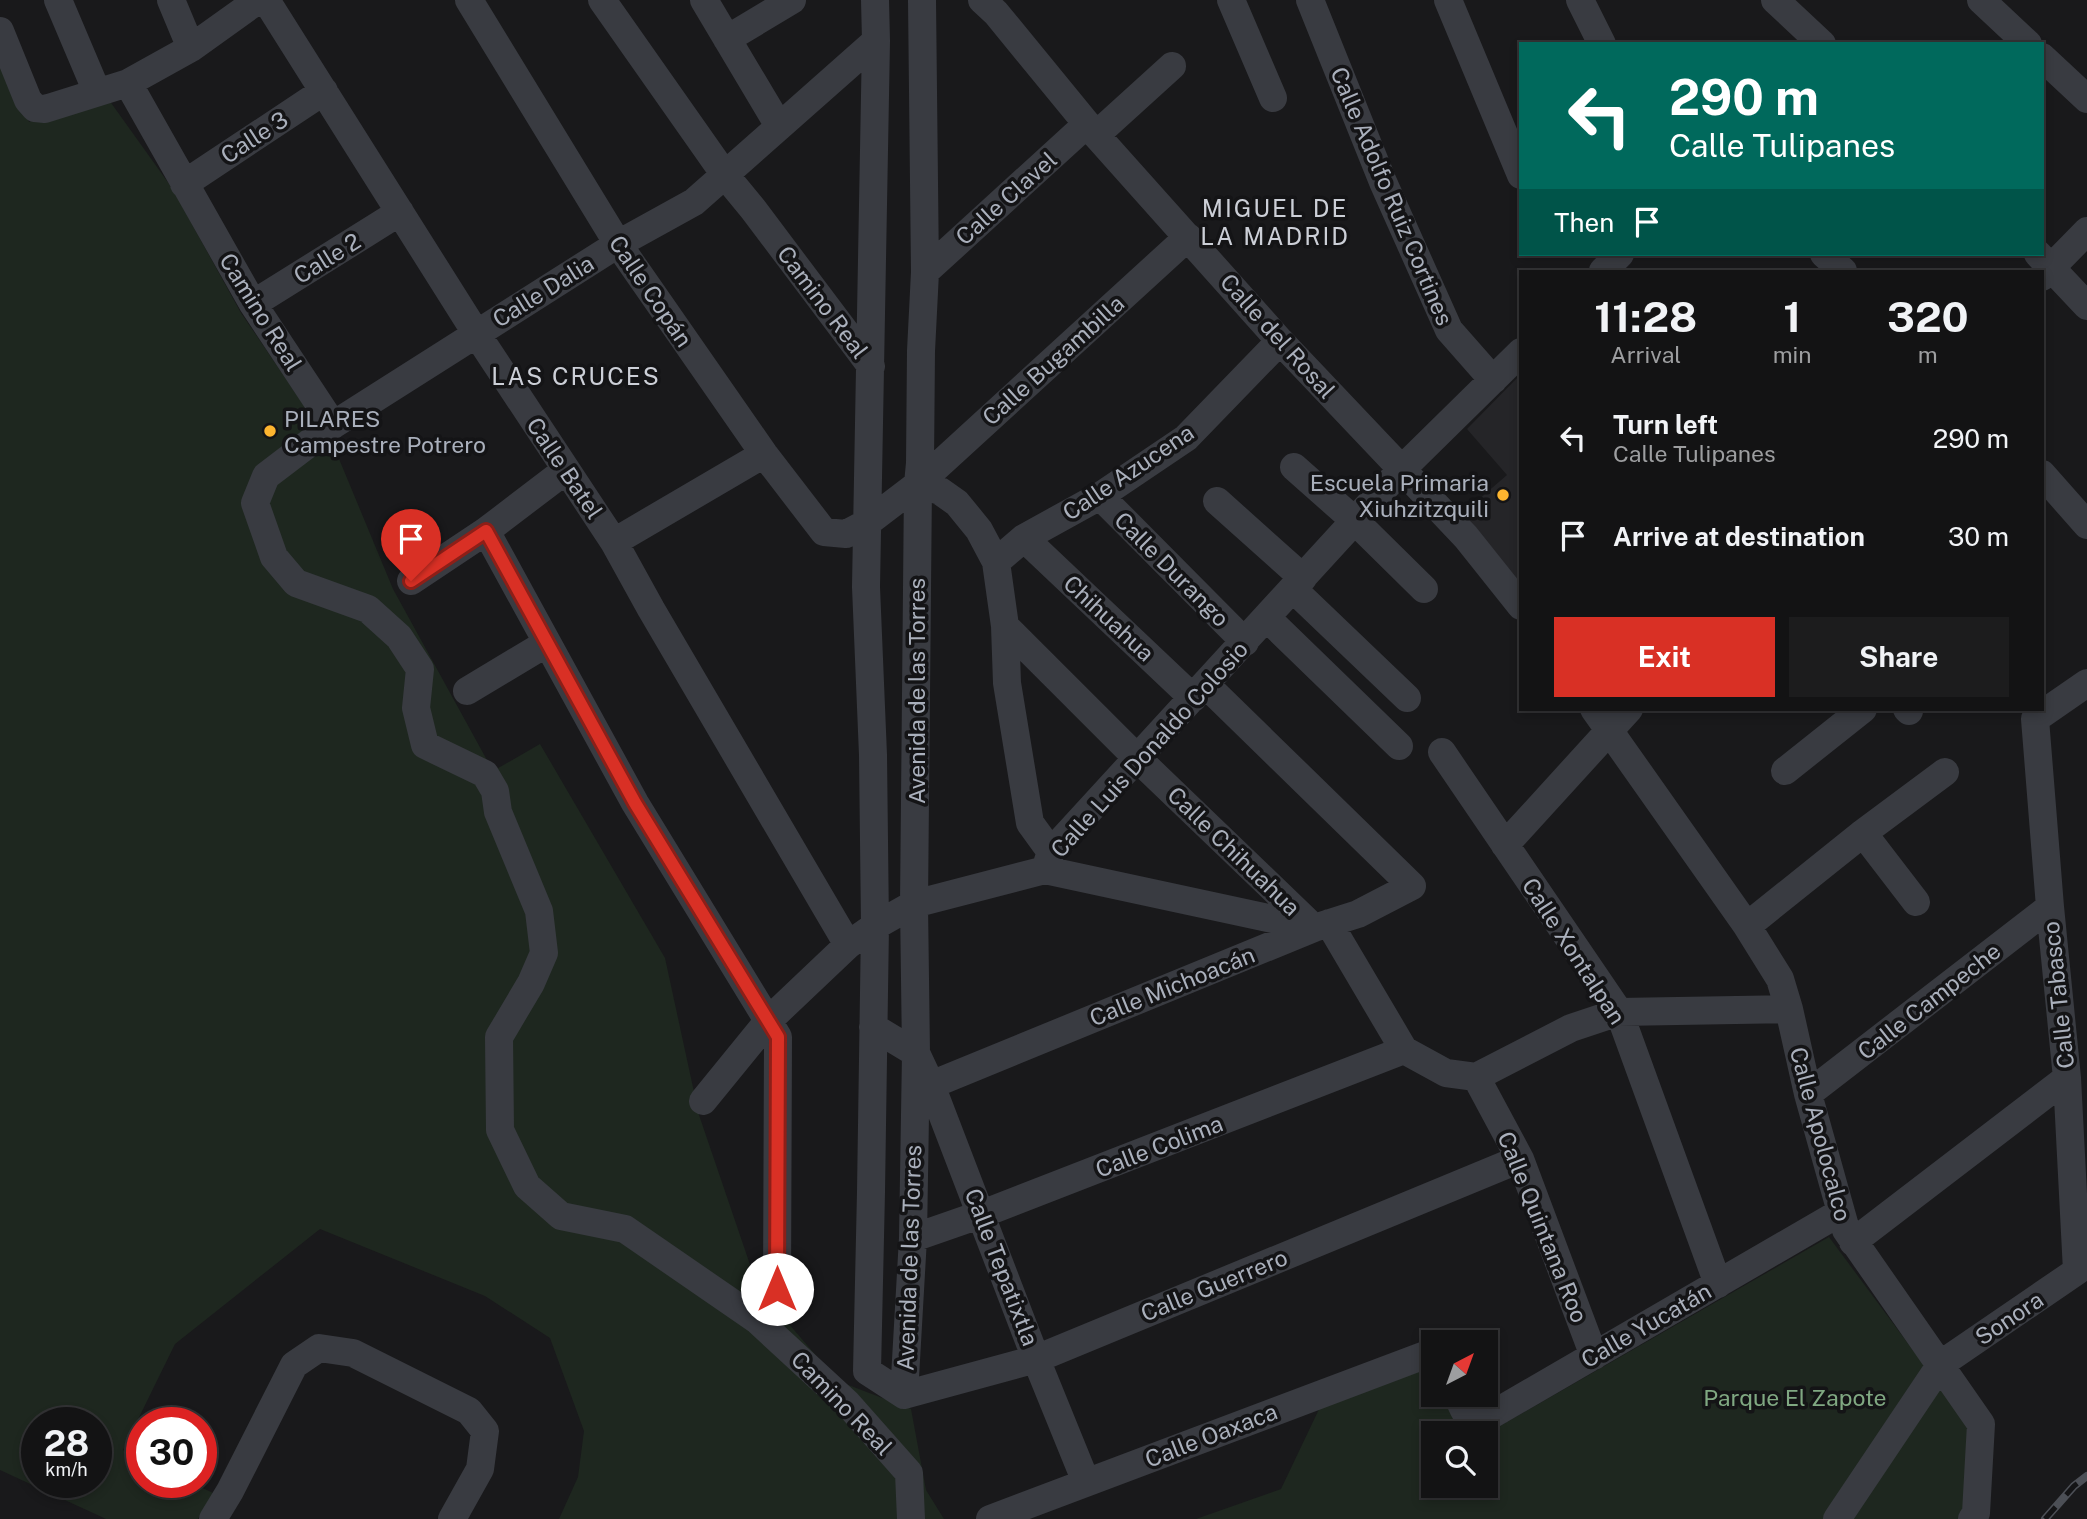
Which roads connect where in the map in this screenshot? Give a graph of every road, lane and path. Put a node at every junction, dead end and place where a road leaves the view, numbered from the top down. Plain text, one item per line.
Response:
1 (58, 0) edge
2 (172, 0) edge
3 (258, 0) edge
4 (266, 0) edge
5 (469, 0) edge
6 (601, 0) edge
7 (704, 0) edge
8 (792, 0) edge
9 (875, 0) edge
10 (886, 0) edge
11 (982, 0) edge
12 (1231, 0) edge
13 (1310, 0) edge
14 (1448, 0) edge
15 (1580, 0) edge
16 (1775, 0) edge
17 (1981, 0) edge
18 (926, 2) edge
19 (0, 31) edge
20 (727, 39) junction
21 (876, 41) junction
22 (1601, 42) edge
23 (1820, 42) edge
24 (2026, 42) edge
25 (191, 48) junction
26 (2044, 59) edge
27 (1172, 66) dead end
28 (128, 83) junction
29 (324, 90) junction
30 (97, 92) junction
31 (1273, 98) dead end
32 (2087, 99) edge
33 (779, 126) junction
34 (1092, 129) junction
35 (1519, 170) edge
36 (725, 175) junction
37 (184, 184) junction
38 (400, 212) junction
39 (2087, 231) edge
40 (1188, 237) junction
41 (618, 244) junction
42 (1618, 256) edge
43 (1826, 256) edge
44 (2044, 266) edge
45 (1603, 270) edge
46 (1842, 270) edge
47 (925, 272) junction
48 (253, 304) junction
49 (2087, 306) edge
50 (476, 333) junction
51 (1280, 341) junction
52 (1519, 354) edge
53 (871, 366) junction
54 (1493, 380) junction
55 (333, 425) junction
56 (764, 454) junction
57 (1294, 467) dead end
58 (566, 470) junction
59 (1401, 470) junction
60 (2044, 476) edge
61 (918, 484) junction
62 (1100, 496) junction
63 (1217, 501) dead end
64 (1355, 521) junction
65 (867, 523) junction
66 (2087, 525) edge
67 (486, 531) junction
68 (1024, 538) junction
69 (614, 542) junction
70 (996, 562) junction
71 (411, 581) dead end
72 (1298, 583) junction
73 (1424, 589) dead end
74 (1519, 604) edge
75 (1267, 618) junction
76 (1005, 626) junction
77 (1245, 642) junction
78 (547, 643) junction
79 (2087, 683) edge
80 (467, 691) dead end
81 (1199, 691) junction
82 (1407, 698) dead end
83 (1624, 711) edge
84 (1860, 711) edge
85 (1601, 720) edge
86 (1399, 746) dead end
87 (1442, 752) dead end
88 (1136, 757) junction
89 (1785, 771) dead end
90 (1945, 772) dead end
91 (1863, 833) junction
92 (1505, 845) junction
93 (1048, 861) junction
94 (1916, 902) dead end
95 (914, 904) junction
96 (2050, 907) junction
97 (874, 926) junction
98 (1322, 926) junction
99 (1747, 926) junction
100 (848, 945) junction
101 (1789, 1009) junction
102 (1619, 1012) junction
103 (769, 1020) junction
104 (873, 1027) junction
105 (1404, 1050) junction
106 (916, 1053) junction
107 (1476, 1077) junction
108 (2067, 1078) junction
109 (932, 1085) junction
110 (1808, 1094) junction
111 (703, 1101) dead end
112 (1520, 1159) junction
113 (1841, 1212) junction
114 (982, 1214) junction
115 (913, 1238) junction
116 (1853, 1242) junction
117 (2077, 1271) joint
118 (1718, 1284) junction
119 (777, 1289) dead end
120 (1421, 1356) edge
121 (1594, 1356) junction
122 (1036, 1359) junction
123 (1941, 1364) junction
124 (904, 1395) junction
125 (1463, 1407) edge
126 (1086, 1482) junction
127 (214, 1519) edge
128 (452, 1519) edge
129 (911, 1519) edge
130 (990, 1519) edge
131 (1837, 1519) edge
132 (1972, 1519) edge

1 - 30 street
2 - 25 street
3 - 25 street
4 - 29 street, Calle Batel
5 - 41 street, Calle Copán
6 - 36 street, Camino Real
7 - 20 street
8 - 20 street
9 - 21 street, Avenida de las Torres
10 - 18 street
11 - 34 street, Calle del Rosal
12 - 31 street
13 - 54 street, Calle Adolfo Ruiz Cortines
14 - 35 street
15 - 22 street
16 - 23 street
17 - 24 street
18 - 47 street, Avenida de las Torres
19 - 30 street
20 - 33 street
21 - 33 street, Calle Dalia
21 - 53 street, Avenida de las Torres
25 - 28 street
26 - 32 street
27 - 34 street, Calle Clavel
28 - 30 street
28 - 37 street, Camino Real
29 - 37 street, Calle 3
29 - 38 street, Calle Batel
33 - 36 street, Calle Dalia
34 - 40 street, Calle del Rosal
34 - 47 street, Calle Clavel
36 - 41 street, Calle Dalia
36 - 53 street, Camino Real
37 - 48 street, Camino Real
38 - 48 street, Calle 2
38 - 50 street, Calle Batel
39 - 44 street
40 - 51 street, Calle del Rosal
40 - 61 street, Calle Bugambilla
41 - 50 street, Calle Dalia
41 - 56 street, Calle Copán
42 - 45 street
43 - 46 street
44 - 49 street
47 - 61 street, Avenida de las Torres
48 - 55 street, Camino Real
50 - 55 street, Calle Dalia
50 - 58 street, Calle Batel
51 - 59 street, Calle del Rosal
51 - 62 street, Calle Azucena
52 - 54 street, Calle Luis Donaldo Colosio
53 - 65 street, Avenida de las Torres
54 - 59 street, Calle Luis Donaldo Colosio
55 - 129 street, Camino Real
56 - 65 street, Calle Copán
56 - 69 street
57 - 64 street
58 - 67 street
58 - 69 street, Calle Batel
59 - 64 street, Calle Luis Donaldo Colosio
59 - 74 street, Calle del Rosal
60 - 66 street
61 - 65 street, Calle Bugambilla
61 - 70 street
61 - 95 street, Avenida de las Torres
62 - 68 street, Calle Azucena
62 - 77 street, Calle Durango
63 - 72 street
64 - 72 street, Calle Luis Donaldo Colosio
64 - 73 street
65 - 97 street, Avenida de las Torres
67 - 71 street
67 - 78 street
68 - 70 street, Calle Azucena
68 - 81 street, Chihuahua
69 - 100 street, Calle Batel
70 - 76 street
72 - 75 street, Calle Luis Donaldo Colosio
72 - 82 street
75 - 77 street, Calle Luis Donaldo Colosio
75 - 86 street, Calle Durango
76 - 88 street, Calle Chihuahua
76 - 93 street
77 - 81 street, Calle Luis Donaldo Colosio
78 - 80 street
78 - 103 street
79 - 96 street, Calle Tabasco
81 - 88 street, Calle Luis Donaldo Colosio
81 - 98 street, Calle Michoacán
83 - 85 street
84 - 89 street
85 - 92 street
85 - 99 street, Calle Apolocalco
87 - 92 street, Calle Xontalpan
88 - 93 street, Calle Luis Donaldo Colosio
88 - 98 street, Calle Chihuahua
90 - 91 street
91 - 94 street
91 - 99 street
92 - 102 street, Calle Xontalpan
93 - 95 street, Calle Luis Donaldo Colosio
93 - 98 street
95 - 97 street, Calle Luis Donaldo Colosio
95 - 106 street, Avenida de las Torres
96 - 108 street, Calle Tabasco
96 - 110 street, Calle Campeche
97 - 100 street, Calle Luis Donaldo Colosio
97 - 104 street, Avenida de las Torres
98 - 105 street
98 - 109 street, Calle Michoacán
99 - 101 street, Calle Apolocalco
100 - 103 street, Calle Luis Donaldo Colosio
101 - 102 street
101 - 110 street, Calle Apolocalco
102 - 107 street
102 - 118 street, Calle Xontalpan
103 - 111 street, Calle Luis Donaldo Colosio
103 - 119 street
104 - 106 street
104 - 124 street, Avenida de las Torres
105 - 107 street
105 - 114 street, Calle Colima
106 - 109 street, Calle Tepatixtla
106 - 115 street, Avenida de las Torres
107 - 112 street, Calle Quintana Roo
108 - 116 street
108 - 117 street, Calle Tabasco
109 - 114 street, Calle Tepatixtla
110 - 113 street, Calle Apolocalco
112 - 121 street, Calle Quintana Roo
112 - 122 street, Calle Guerrero
113 - 116 street, Calle Apolocalco
113 - 118 street, Calle Yucatán
114 - 115 street, Calle Colima
114 - 122 street, Calle Tepatixtla
115 - 124 street, Avenida de las Torres
116 - 123 street, Calle Apolocalco
117 - 123 street, Sonora
118 - 121 street, Calle Yucatán
120 - 126 street, Calle Oaxaca
121 - 125 street, Calle Yucatán
122 - 124 street, Calle Guerrero
122 - 126 street, Calle Tepatixtla
123 - 131 street
123 - 132 street, Calle Apolocalco
126 - 130 street, Calle Oaxaca
127 - 128 street

